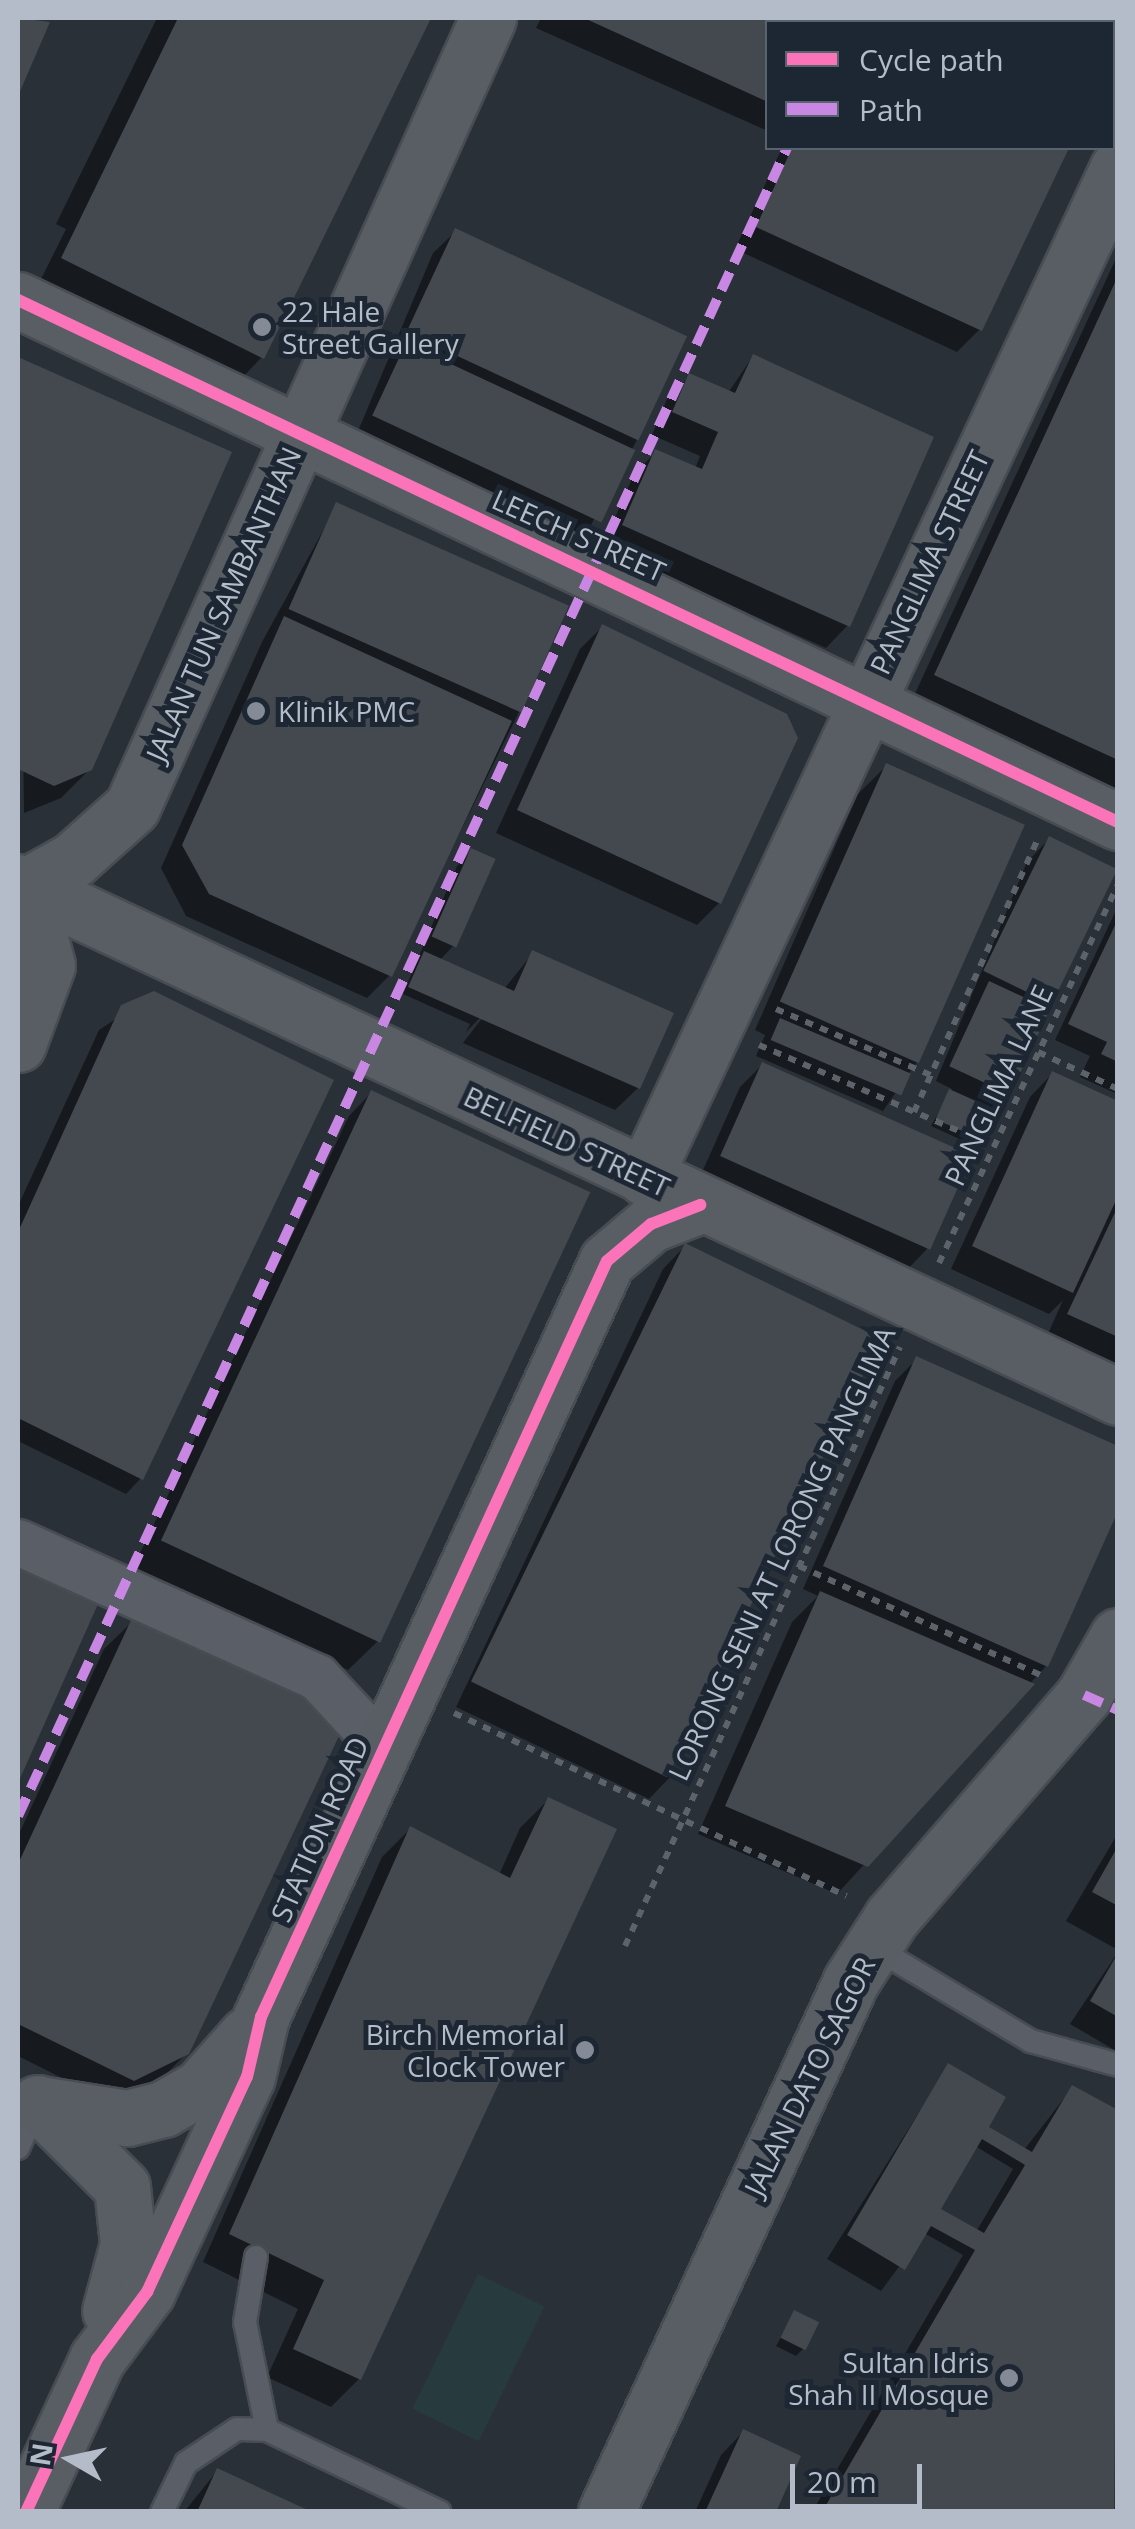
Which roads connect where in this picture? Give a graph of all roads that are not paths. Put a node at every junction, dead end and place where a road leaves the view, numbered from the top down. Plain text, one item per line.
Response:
1 (483, 19) edge
2 (1118, 168) edge
3 (18, 300) edge
4 (299, 438) junction
5 (866, 697) junction
6 (1118, 822) edge
7 (22, 884) edge
8 (18, 1044) edge
9 (644, 1177) junction
10 (700, 1205) junction
11 (1118, 1397) edge
12 (18, 1542) edge
13 (1118, 1636) edge
14 (383, 1748) junction
15 (872, 1946) junction
16 (261, 2017) junction
17 (1118, 2064) edge
18 (24, 2115) edge
19 (256, 2256) dead end
20 (97, 2359) junction
21 (267, 2430) junction
22 (26, 2512) edge
23 (162, 2512) edge
24 (440, 2512) edge
25 (606, 2512) edge

1 - 4 street, JALAN TUN SAMBANTHAN
2 - 5 street, PANGLIMA STREET
3 - 4 street, LEECH STREET
4 - 5 street, LEECH STREET
4 - 7 street, JALAN TUN SAMBANTHAN
5 - 6 street, LEECH STREET
5 - 9 street, PANGLIMA STREET
7 - 8 street
7 - 9 street, BELFIELD STREET
9 - 10 street, BELFIELD STREET
10 - 11 street, BELFIELD STREET
10 - 14 street, STATION ROAD
12 - 14 street
13 - 15 street, JALAN DATO SAGOR
14 - 16 street, STATION ROAD
15 - 17 lane
15 - 25 street, JALAN DATO SAGOR
16 - 18 street
16 - 20 street, STATION ROAD
18 - 20 street
19 - 21 lane
20 - 22 street, STATION ROAD
21 - 23 lane
21 - 24 lane

